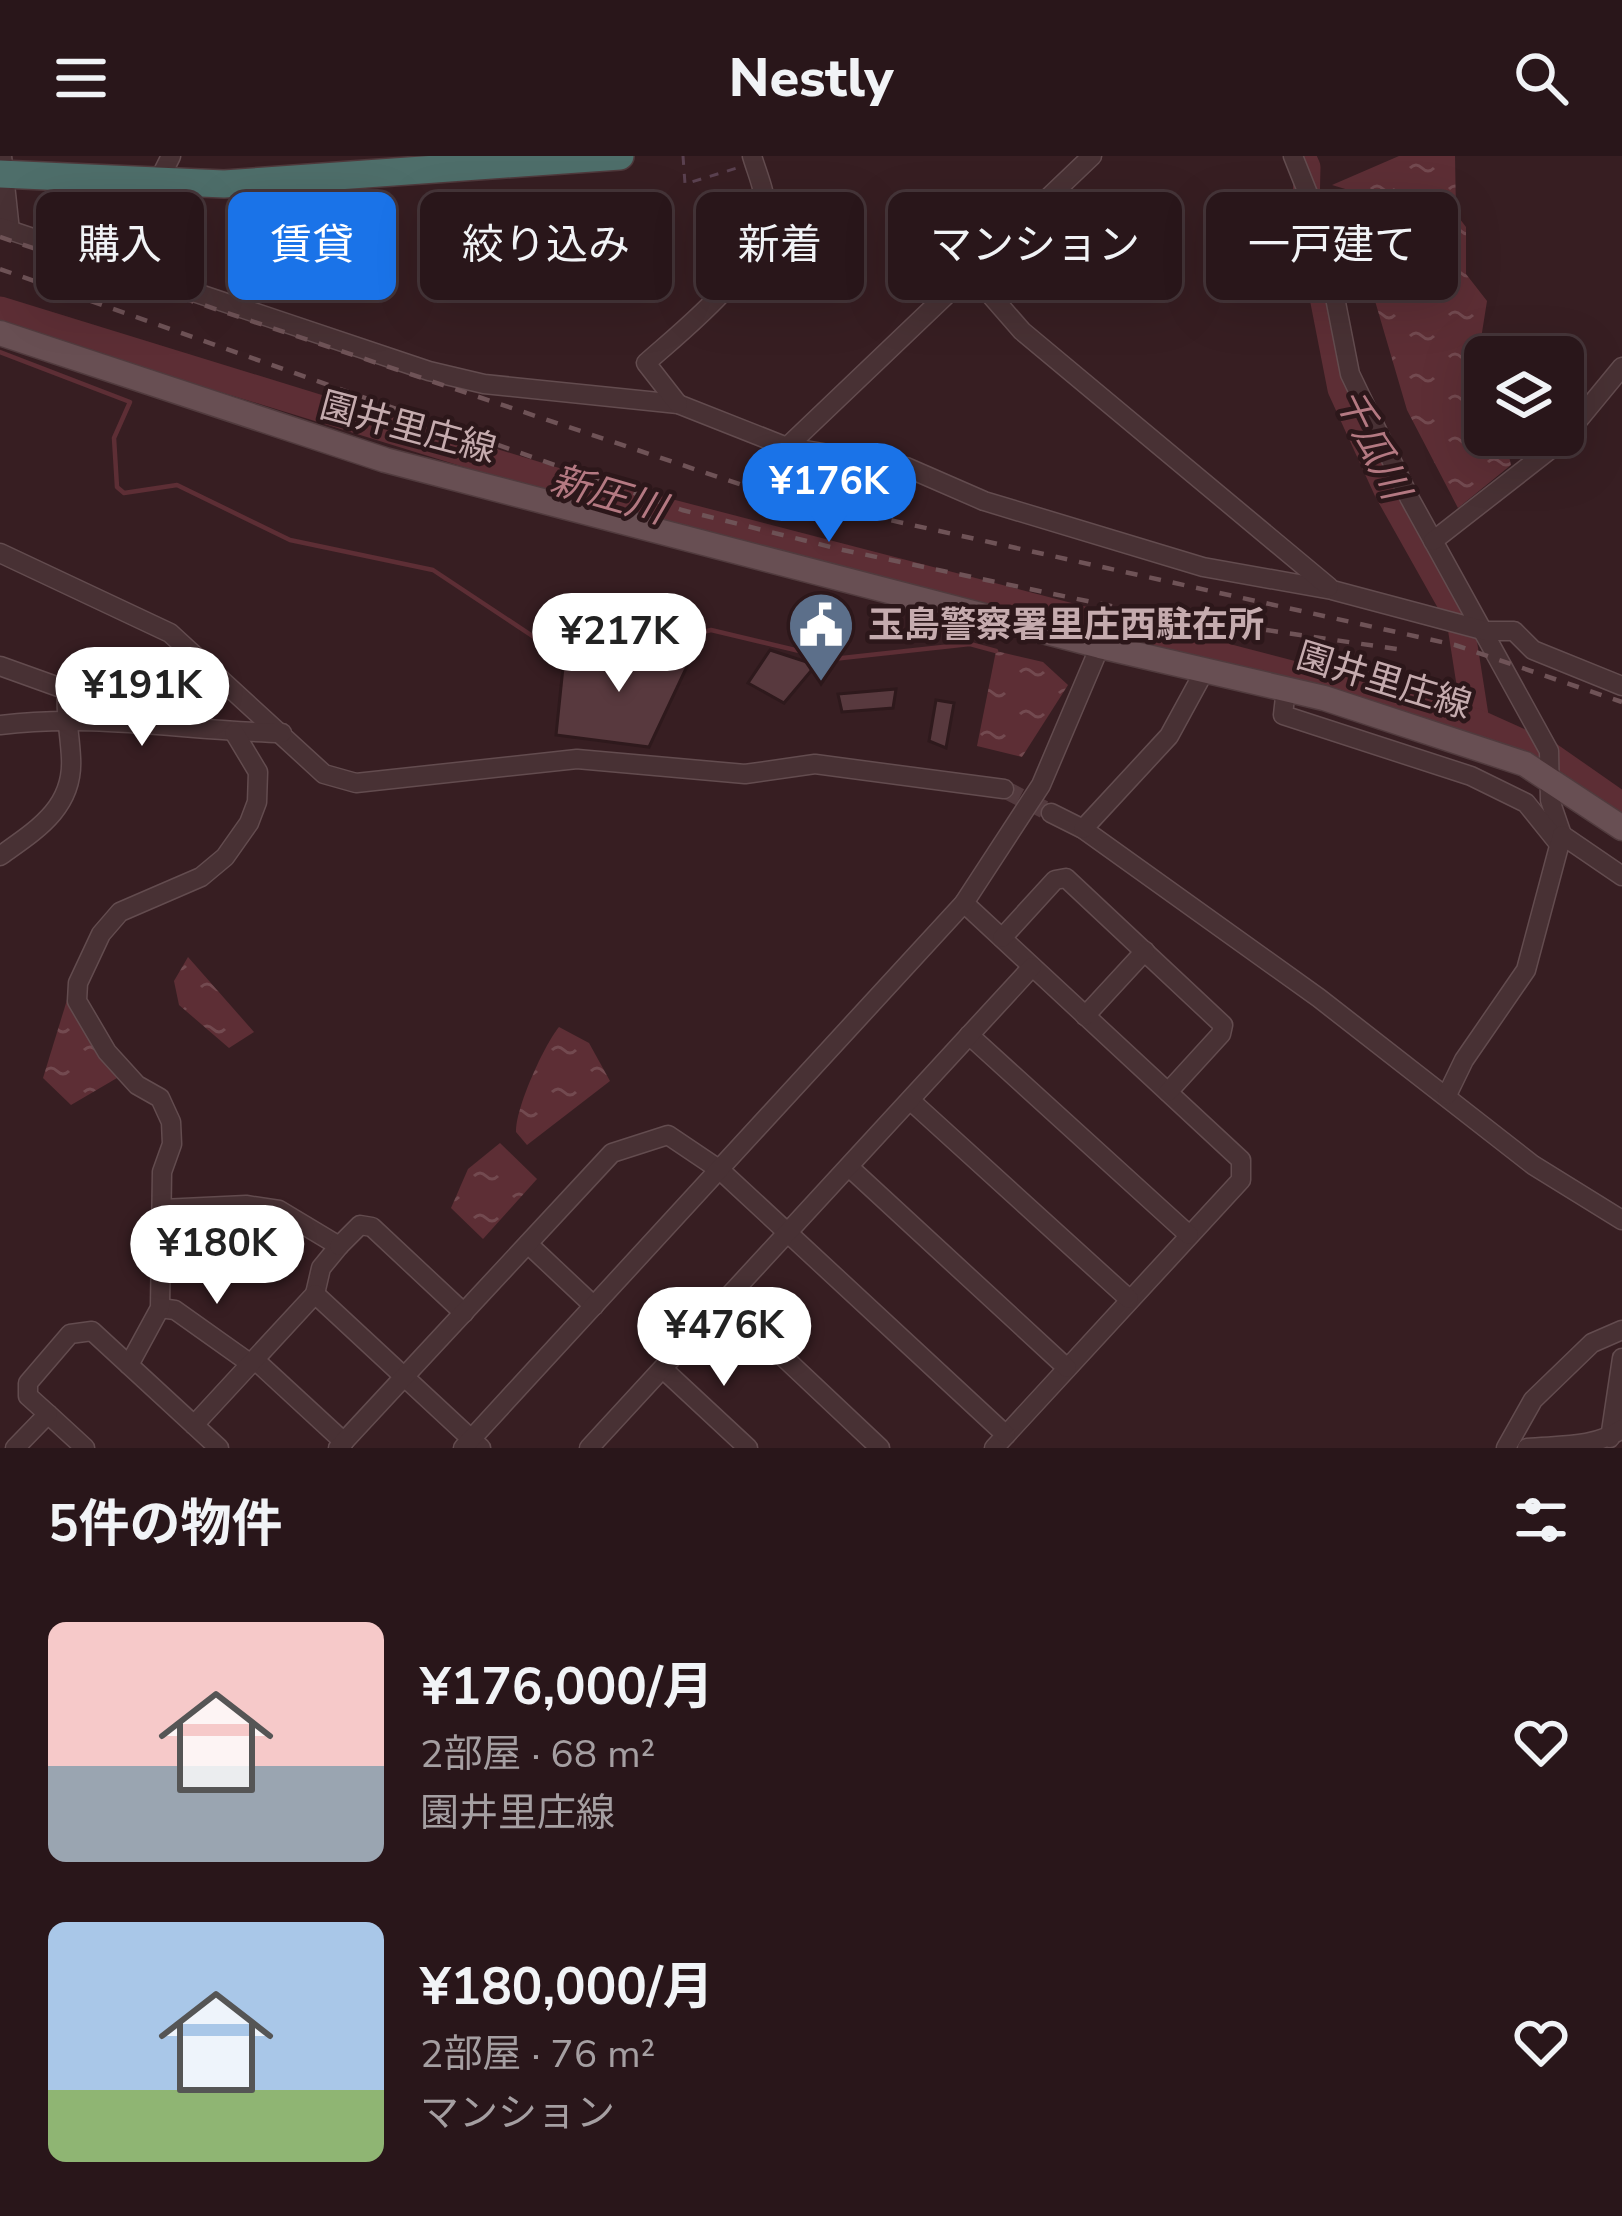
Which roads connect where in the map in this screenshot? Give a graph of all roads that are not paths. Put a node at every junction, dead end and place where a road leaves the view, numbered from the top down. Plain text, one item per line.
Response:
1 (171, 156) edge
2 (620, 156) edge
3 (1092, 156) edge
4 (1293, 156) edge
5 (753, 159) edge
6 (2, 168) edge
7 (157, 184) junction
8 (156, 192) edge
9 (1052, 192) edge
10 (5, 229) edge
11 (36, 239) edge
12 (204, 295) edge
13 (936, 300) edge
14 (995, 300) edge
15 (0, 333) edge
16 (1622, 367) edge
17 (678, 404) junction
18 (787, 447) junction
19 (1433, 541) junction
20 (0, 553) edge
21 (1332, 590) junction
22 (1486, 631) junction
23 (1100, 646) junction
24 (0, 666) edge
25 (1205, 670) junction
26 (1622, 686) edge
27 (1286, 688) junction
28 (64, 720) junction
29 (0, 725) edge
30 (234, 732) junction
31 (282, 733) junction
32 (1548, 777) junction
33 (1004, 789) tunnel mouth
34 (1051, 813) tunnel mouth
35 (1622, 828) edge
36 (1083, 829) junction
37 (1560, 839) junction
38 (0, 856) edge
39 (1622, 876) edge
40 (964, 903) junction
41 (1002, 938) junction
42 (1144, 952) junction
43 (1032, 968) junction
44 (1085, 1016) junction
45 (969, 1035) junction
46 (1168, 1092) junction
47 (1447, 1095) junction
48 (911, 1101) junction
49 (849, 1167) junction
50 (720, 1170) junction
51 (162, 1209) junction
52 (1622, 1220) edge
53 (788, 1233) junction
54 (1189, 1235) junction
55 (528, 1244) junction
56 (339, 1246) junction
57 (315, 1294) junction
58 (1129, 1299) junction
59 (725, 1302) junction
60 (594, 1306) junction
61 (160, 1308) junction
62 (464, 1313) junction
63 (1622, 1330) edge
64 (1622, 1358) edge
65 (253, 1362) junction
66 (129, 1365) junction
67 (1067, 1368) junction
68 (663, 1370) junction
69 (406, 1376) junction
70 (48, 1414) junction
71 (194, 1425) junction
72 (1616, 1433) edge
73 (1000, 1441) edge
74 (602, 1444) edge
75 (341, 1445) edge
76 (472, 1445) edge
77 (15, 1448) edge
78 (85, 1448) edge
79 (219, 1448) edge
80 (748, 1448) edge
81 (880, 1448) edge
82 (1506, 1448) edge
83 (1526, 1448) edge

1 - 7 street
2 - 7 highway
3 - 9 street
4 - 19 street
5 - 17 street
6 - 7 highway
6 - 10 street
7 - 8 street
10 - 11 street
12 - 17 street
13 - 18 street
14 - 21 street
15 - 23 main road, 園井里庄線
16 - 19 street
17 - 18 street
18 - 21 street
19 - 22 street
20 - 31 street
21 - 22 street
22 - 26 street
22 - 32 street
23 - 25 main road, 園井里庄線
23 - 40 street
24 - 28 street
25 - 27 main road, 園井里庄線
25 - 36 street
27 - 32 main road, 園井里庄線
27 - 37 street
28 - 29 street
28 - 30 street
28 - 38 street
30 - 31 street
30 - 51 street
31 - 33 street
32 - 35 main road, 園井里庄線
32 - 37 street
34 - 36 street
36 - 47 street
37 - 39 street
37 - 47 street
40 - 41 street
40 - 50 street
41 - 42 street
41 - 43 street
42 - 44 street
42 - 46 street
43 - 44 street
43 - 45 street
44 - 46 street
45 - 48 street
45 - 54 street
46 - 54 street
47 - 52 street
48 - 49 street
48 - 58 street
49 - 53 street
49 - 67 street
50 - 53 street
50 - 55 street
50 - 60 street
51 - 56 street
51 - 61 street
53 - 59 street
53 - 73 street
54 - 58 street
55 - 60 street
55 - 62 street
56 - 57 street
56 - 62 street
57 - 65 street
57 - 69 street
58 - 67 street
59 - 68 street
59 - 81 street
60 - 76 street
61 - 65 street
61 - 66 street
62 - 69 street
63 - 82 street
64 - 72 street
65 - 71 street
65 - 75 street
66 - 70 street
66 - 71 street
67 - 73 street
68 - 74 street
68 - 80 street
69 - 75 street
69 - 76 street
70 - 77 street
70 - 78 street
71 - 79 street
72 - 83 street

